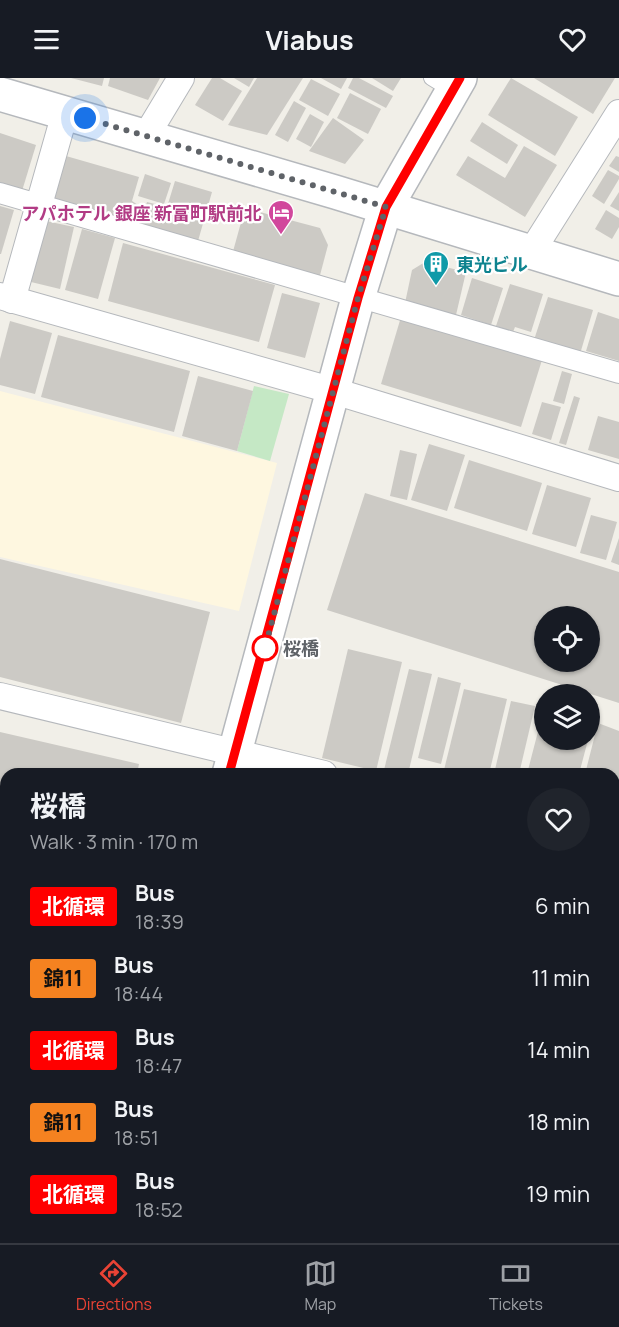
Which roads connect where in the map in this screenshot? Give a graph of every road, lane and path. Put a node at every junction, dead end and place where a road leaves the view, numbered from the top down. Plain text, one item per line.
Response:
1 (181, 78) edge
2 (448, 82) edge
3 (0, 94) edge
4 (65, 112) junction
5 (619, 113) edge
6 (146, 136) junction
7 (0, 193) edge
8 (38, 204) junction
9 (386, 207) junction
10 (532, 251) junction
11 (619, 279) edge
12 (6, 298) edge
13 (358, 298) junction
14 (619, 373) edge
15 (334, 391) junction
16 (619, 478) edge
17 (0, 696) edge
18 (232, 764) edge
19 (269, 768) edge

1 - 6 street
2 - 9 street
3 - 4 street
4 - 6 street
4 - 8 street
5 - 10 street
6 - 9 street
7 - 8 street
8 - 12 street
8 - 13 street
9 - 10 street
9 - 13 street
10 - 11 street
12 - 15 street
13 - 14 street
13 - 15 street
15 - 16 street
15 - 18 street
17 - 18 street
18 - 19 street

